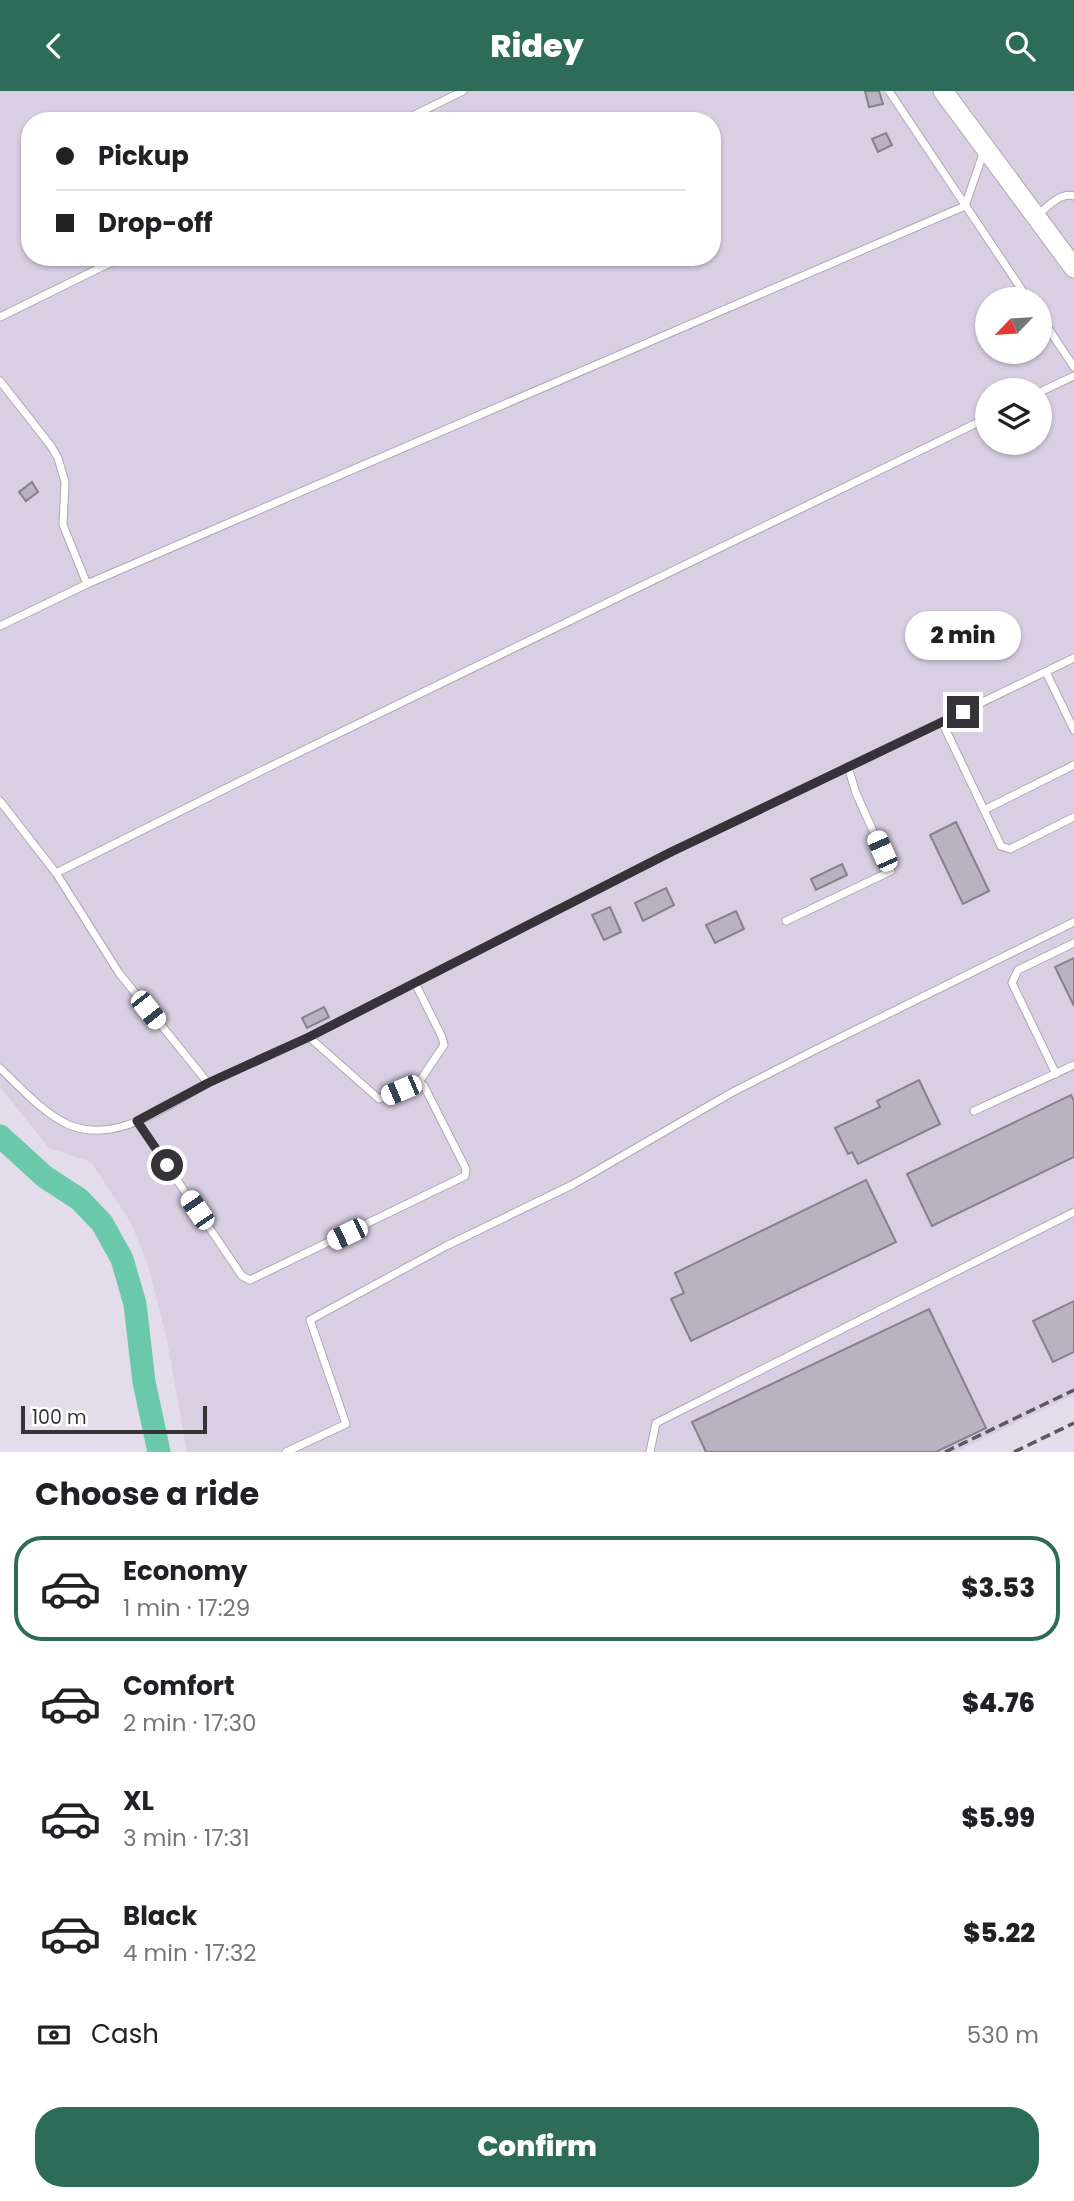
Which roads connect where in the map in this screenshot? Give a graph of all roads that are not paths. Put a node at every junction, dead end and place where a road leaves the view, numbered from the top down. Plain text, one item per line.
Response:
1 (463, 91) edge
2 (889, 91) edge
3 (943, 91) edge
4 (420, 112) edge
5 (985, 147) junction
6 (1074, 196) edge
7 (965, 206) junction
8 (1036, 216) junction
9 (104, 266) edge
10 (1074, 268) edge
11 (1020, 287) edge
12 (0, 317) edge
13 (1052, 334) edge
14 (1074, 367) edge
15 (1074, 376) edge
16 (0, 381) edge
17 (1052, 386) edge
18 (975, 424) edge
19 (87, 584) junction
20 (0, 626) edge
21 (1074, 659) edge
22 (1045, 672) junction
23 (942, 722) junction
24 (1074, 730) edge
25 (1074, 765) edge
26 (848, 767) junction
27 (0, 801) edge
28 (984, 810) junction
29 (1074, 817) edge
30 (56, 873) junction
31 (786, 921) dead end
32 (1074, 922) edge
33 (1074, 943) edge
34 (415, 983) junction
35 (309, 1037) junction
36 (1074, 1065) edge
37 (0, 1068) edge
38 (1056, 1074) junction
39 (419, 1082) junction
40 (208, 1083) junction
41 (974, 1111) dead end
42 (137, 1121) junction
43 (1074, 1212) edge
44 (286, 1452) edge
45 (650, 1452) edge

1 - 4 lane
2 - 7 lane
3 - 5 main road
5 - 7 lane
5 - 8 main road
6 - 8 lane
7 - 11 lane
7 - 19 lane
8 - 10 main road
9 - 12 lane
13 - 14 lane
15 - 17 lane
16 - 19 lane
18 - 30 lane
19 - 20 lane
21 - 22 lane
22 - 23 lane
22 - 24 lane
23 - 26 lane
23 - 28 lane
25 - 28 lane
26 - 31 lane
26 - 34 lane
27 - 30 lane
28 - 29 lane
30 - 40 lane
32 - 44 lane
33 - 38 lane
34 - 35 lane
34 - 39 lane
35 - 39 lane
35 - 40 lane
36 - 38 lane
37 - 42 lane
38 - 41 lane
39 - 42 lane
40 - 42 lane
43 - 45 lane

